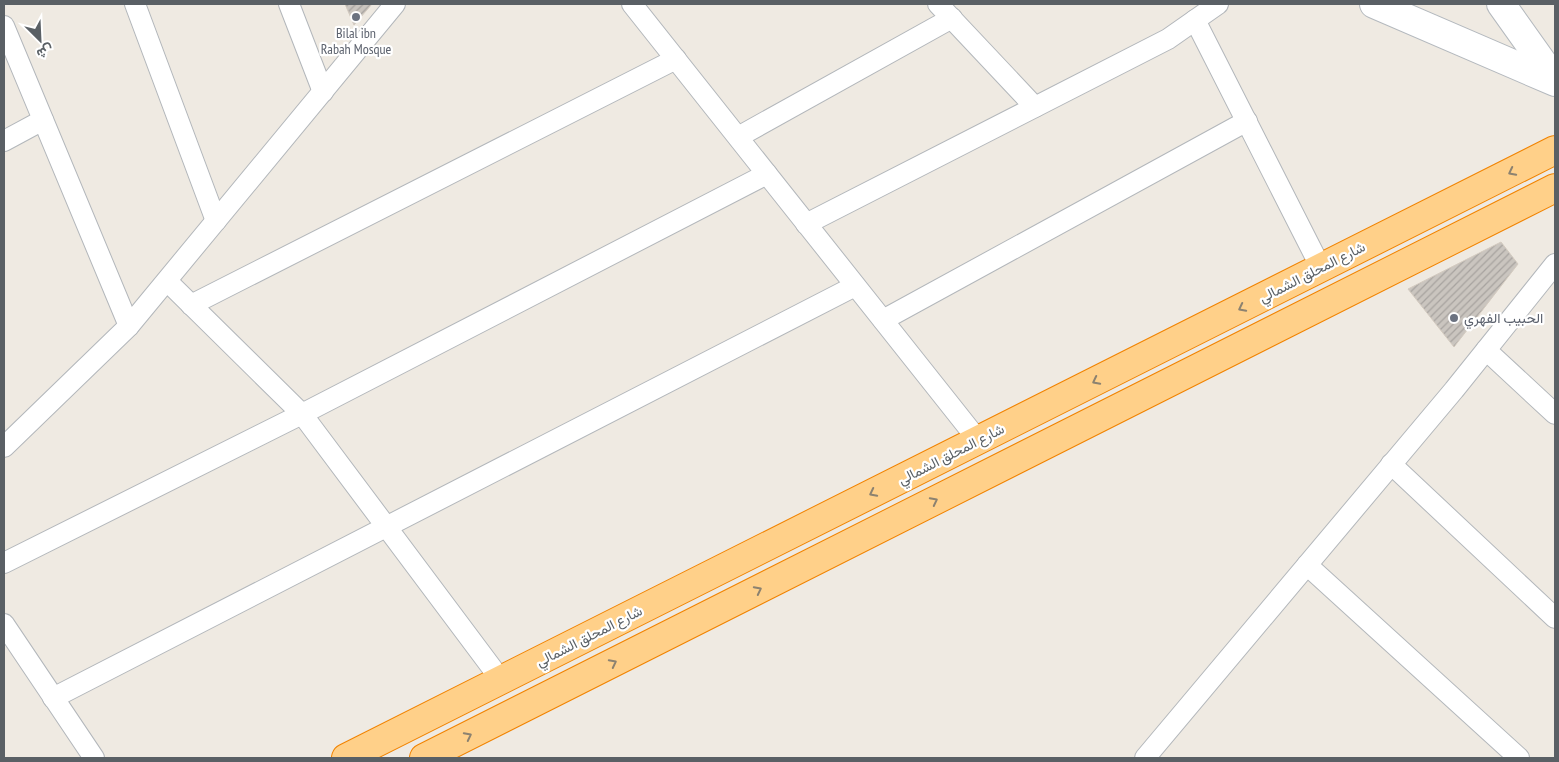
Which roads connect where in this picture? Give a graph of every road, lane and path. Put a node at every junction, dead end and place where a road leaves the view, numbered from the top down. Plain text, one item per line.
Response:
1 (135, 4) edge
2 (289, 4) edge
3 (395, 4) edge
4 (632, 4) edge
5 (1218, 4) edge
6 (1374, 4) edge
7 (1501, 4) edge
8 (945, 11) edge
9 (1195, 20) junction
10 (4, 26) edge
11 (676, 59) junction
12 (1555, 81) edge
13 (322, 92) junction
14 (1035, 107) junction
15 (43, 120) junction
16 (1247, 121) junction
17 (738, 137) junction
18 (4, 141) edge
19 (1555, 150) edge
20 (766, 174) junction
21 (1555, 188) edge
22 (216, 222) junction
23 (806, 224) junction
24 (1321, 268) junction
25 (1554, 268) edge
26 (167, 281) junction
27 (855, 286) junction
28 (191, 305) junction
29 (883, 320) junction
30 (129, 326) junction
31 (1486, 350) junction
32 (302, 414) junction
33 (1555, 414) edge
34 (7, 435) edge
35 (978, 440) junction
36 (1392, 464) junction
37 (386, 527) junction
38 (4, 563) edge
39 (1307, 565) junction
40 (1555, 618) edge
41 (4, 624) edge
42 (501, 680) junction
43 (54, 698) junction
44 (94, 758) edge
45 (346, 758) edge
46 (424, 758) edge
47 (1144, 758) edge
48 (1519, 758) edge

1 - 22 street
2 - 13 street
3 - 13 street
4 - 11 street
5 - 9 street
6 - 12 street
7 - 12 street
8 - 14 street
8 - 17 street
9 - 14 street
9 - 16 street
10 - 15 street
11 - 17 street
11 - 28 street
13 - 22 street
14 - 23 street
15 - 18 street
15 - 30 street
16 - 24 street
16 - 29 street
17 - 20 street
19 -> 24 highway, شارع المحلق الشمالي
20 - 23 street
20 - 32 street
46 -> 21 highway
22 - 26 street
23 - 27 street
24 -> 35 highway, شارع المحلق الشمالي
25 - 31 street
26 - 28 street
26 - 30 street
27 - 29 street
27 - 37 street
28 - 32 street
29 - 35 street
30 - 34 street
31 - 33 street
31 - 36 street
32 - 37 street
32 - 38 street
35 -> 42 highway, شارع المحلق الشمالي
36 - 39 street
36 - 40 street
37 - 42 street
37 - 43 street
39 - 47 street
39 - 48 street
41 - 43 street
42 - 45 highway, شارع المحلق الشمالي
43 - 44 street

